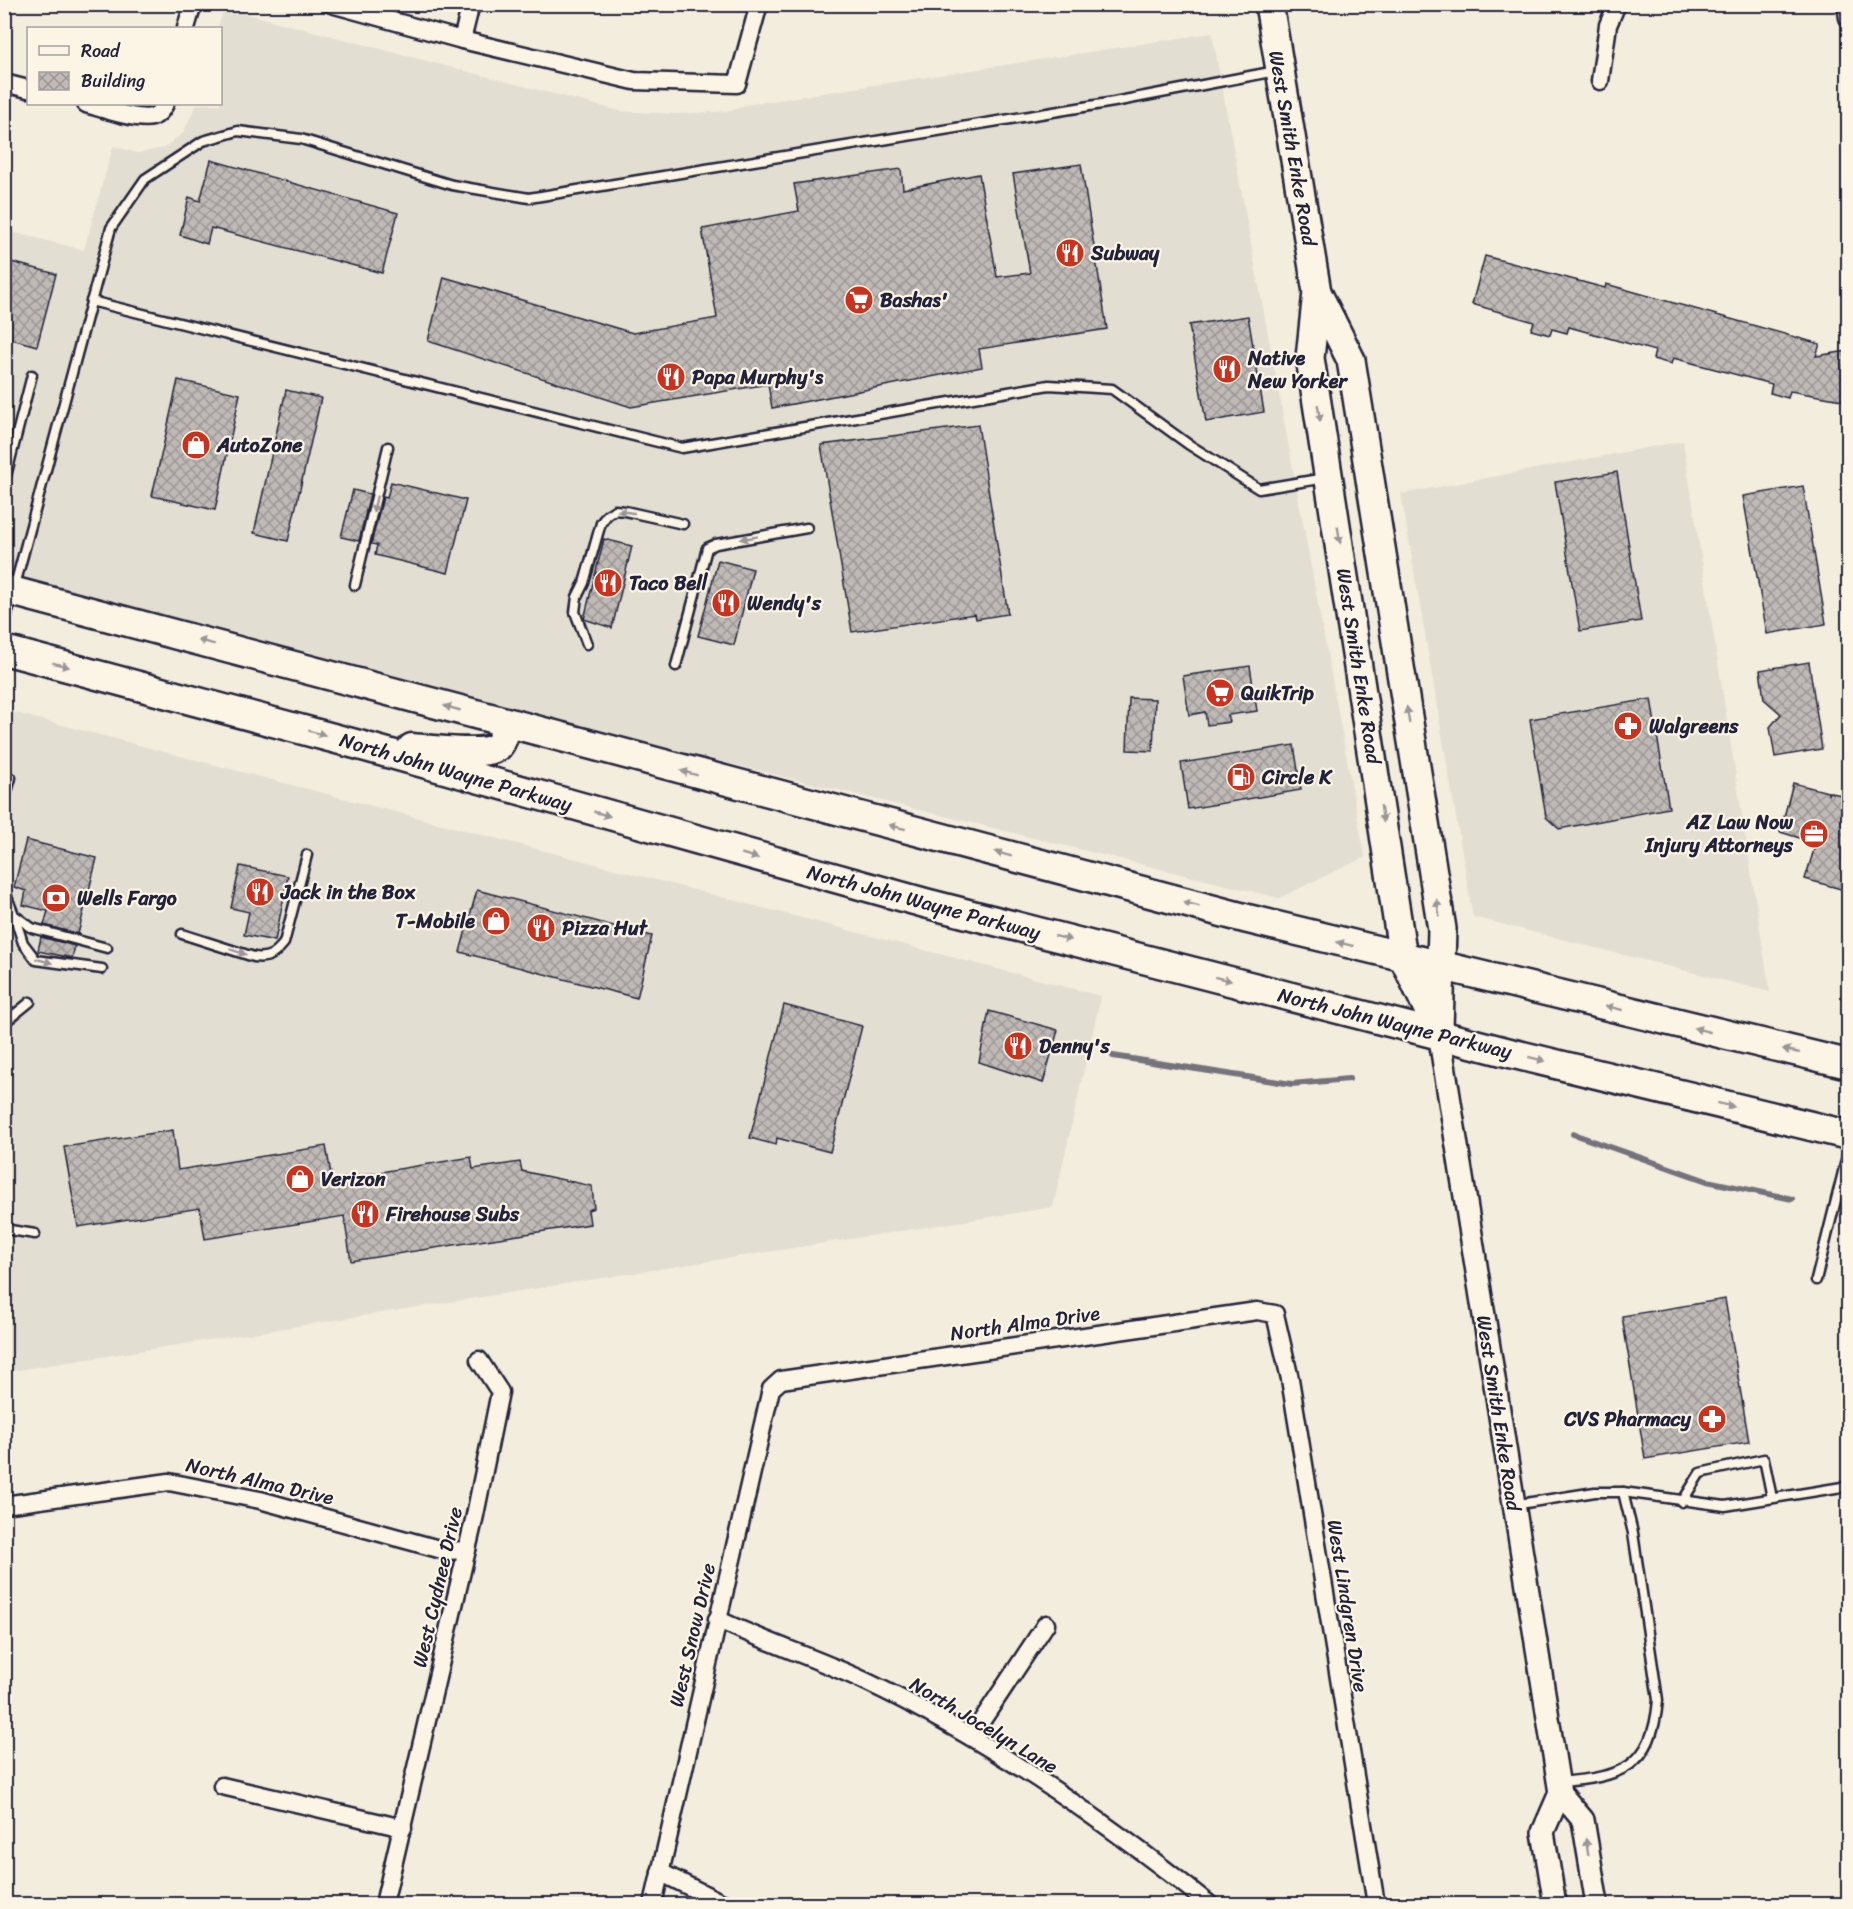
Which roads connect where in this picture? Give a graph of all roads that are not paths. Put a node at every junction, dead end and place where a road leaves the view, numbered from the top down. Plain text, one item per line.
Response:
1 (193, 4) edge
2 (331, 4) edge
3 (471, 4) edge
4 (759, 4) edge
5 (1269, 4) edge
6 (1617, 4) edge
7 (1846, 4) edge
8 (1848, 18) edge
9 (186, 27) edge
10 (462, 40) junction
11 (1279, 70) junction
12 (1600, 81) dead end
13 (4, 83) edge
14 (27, 89) edge
15 (90, 105) edge
16 (164, 105) edge
17 (1317, 292) junction
18 (91, 302) junction
19 (32, 375) dead end
20 (388, 447) dead end
21 (1330, 478) junction
22 (4, 484) edge
23 (683, 524) dead end
24 (807, 528) dead end
25 (355, 585) dead end
26 (9, 591) edge
27 (4, 626) edge
28 (1395, 636) junction
29 (587, 644) dead end
30 (4, 650) edge
31 (676, 666) dead end
32 (508, 724) junction
33 (359, 745) junction
34 (11, 778) dead end
35 (4, 802) edge
36 (307, 855) dead end
37 (4, 889) edge
38 (14, 915) junction
39 (182, 934) dead end
40 (107, 948) dead end
41 (1403, 957) junction
42 (1441, 966) junction
43 (102, 969) dead end
44 (30, 1002) dead end
45 (4, 1023) edge
46 (1439, 1033) junction
47 (1848, 1064) edge
48 (1848, 1134) edge
49 (1848, 1152) edge
50 (4, 1229) edge
51 (35, 1234) dead end
52 (1816, 1281) dead end
53 (1275, 1314) joint
54 (479, 1360) dead end
55 (781, 1380) joint
56 (1848, 1488) edge
57 (1623, 1492) junction
58 (1772, 1498) junction
59 (1682, 1502) junction
60 (4, 1505) edge
61 (1513, 1506) junction
62 (467, 1550) junction
63 (717, 1619) junction
64 (1046, 1624) dead end
65 (971, 1737) junction
66 (222, 1786) dead end
67 (1560, 1788) junction
68 (403, 1828) junction
69 (660, 1872) junction
70 (384, 1905) edge
71 (653, 1905) edge
72 (724, 1905) edge
73 (1209, 1905) edge
74 (1376, 1905) edge
75 (1555, 1905) edge
76 (1597, 1905) edge

1 - 9 street
2 - 10 street
3 - 10 street
4 - 10 street
5 - 11 main road, West Smith Enke Road
6 - 12 street
7 - 8 street
11 - 17 main road, West Smith Enke Road
11 - 18 lane
13 - 14 street
15 - 16 street
17 -> 21 main road, West Smith Enke Road
17 - 28 main road, West Smith Enke Road
18 - 21 lane
18 - 26 lane
19 - 22 lane
20 -> 25 lane
21 - 28 main road
21 -> 41 main road, West Smith Enke Road
23 -> 29 lane
24 -> 31 lane
26 - 27 lane
32 -> 26 highway
42 -> 28 main road, West Smith Enke Road
30 -> 33 highway, North John Wayne Parkway
32 - 33 highway
41 -> 32 highway
33 -> 46 highway, North John Wayne Parkway
34 - 35 lane
39 -> 36 lane
37 - 38 lane
38 - 40 lane
38 -> 43 lane
41 - 42 highway
41 - 46 main road, West Smith Enke Road
42 - 46 main road, West Smith Enke Road
47 -> 42 highway
44 - 45 lane
46 -> 48 highway, North John Wayne Parkway
46 - 61 street, West Smith Enke Road
49 - 52 lane
50 - 51 lane
53 - 55 street, North Alma Drive
53 - 74 street, West Lindgren Drive
54 - 62 street, West Cydnee Drive
55 - 63 street, West Snow Drive
56 - 58 lane
57 - 59 lane
57 - 61 lane
57 - 67 lane
58 - 59 lane
58 - 59 lane
60 - 62 street, North Alma Drive
61 - 67 street, West Smith Enke Road
62 - 68 street, West Cydnee Drive
63 - 65 street, North Jocelyn Lane
63 - 69 street, West Snow Drive
64 - 65 street
65 - 73 street, North Jocelyn Lane
66 - 68 street
67 - 75 street
76 -> 67 street
68 - 70 street, West Cydnee Drive
69 - 71 street, West Snow Drive
69 - 72 street

